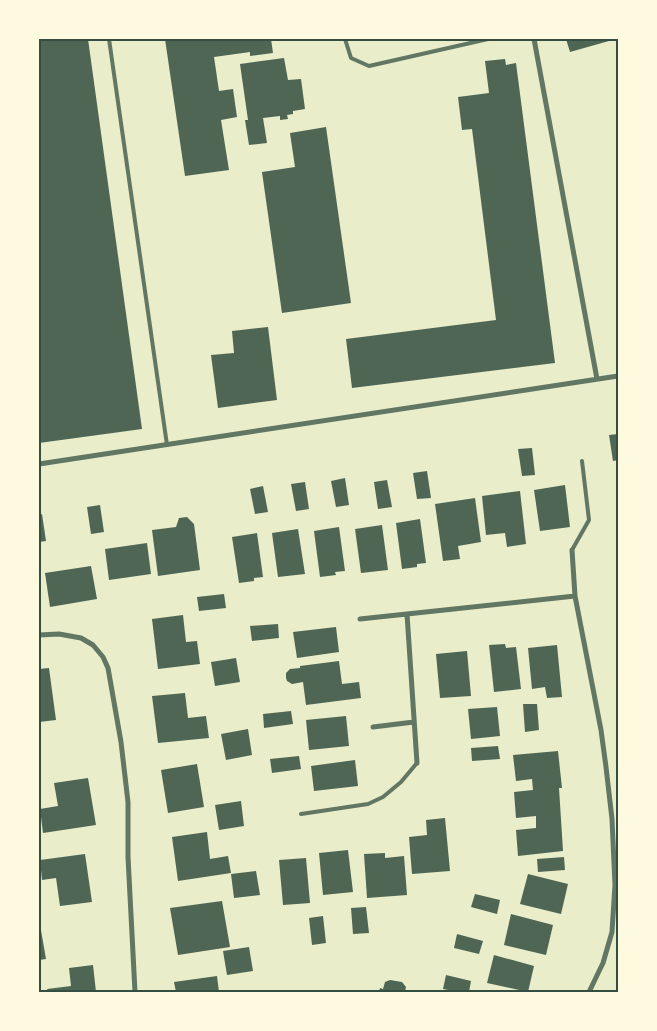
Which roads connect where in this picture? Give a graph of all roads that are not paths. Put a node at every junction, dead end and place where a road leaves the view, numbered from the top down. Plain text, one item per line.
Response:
1 (109, 39) edge
2 (346, 39) edge
3 (488, 39) edge
4 (534, 39) edge
5 (618, 376) edge
6 (597, 379) junction
7 (168, 445) junction
8 (582, 461) dead end
9 (39, 464) edge
10 (572, 550) joint
11 (575, 596) junction
12 (407, 614) junction
13 (360, 619) dead end
14 (39, 635) edge
15 (414, 722) junction
16 (373, 727) dead end
17 (417, 763) joint
18 (301, 814) dead end
19 (135, 992) edge
20 (589, 992) edge

1 - 7 lane
2 - 3 lane
4 - 6 street
5 - 6 street
6 - 7 street
7 - 9 street
8 - 10 lane
10 - 11 street
11 - 12 street
11 - 20 street
12 - 13 street
12 - 15 street
14 - 19 street
15 - 16 street
15 - 17 street
17 - 18 lane

